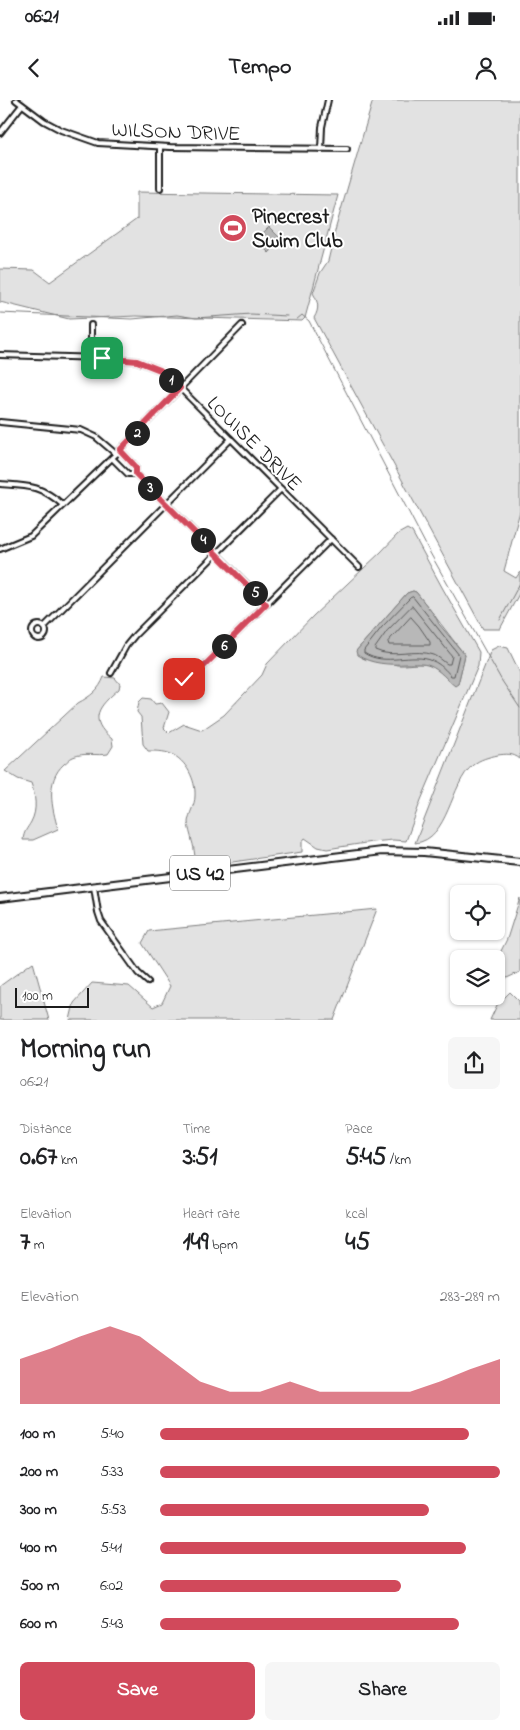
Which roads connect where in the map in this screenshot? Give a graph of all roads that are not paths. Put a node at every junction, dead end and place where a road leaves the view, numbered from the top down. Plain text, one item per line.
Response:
1 (16, 100) edge
2 (328, 100) edge
3 (22, 105) junction
4 (0, 133) edge
5 (160, 147) junction
6 (322, 149) junction
7 (346, 149) dead end
8 (160, 188) dead end
9 (242, 325) dead end
10 (91, 326) dead end
11 (0, 355) edge
12 (91, 358) junction
13 (180, 388) junction
14 (0, 422) edge
15 (230, 439) junction
16 (118, 452) junction
17 (112, 458) junction
18 (136, 474) junction
19 (0, 484) edge
20 (281, 489) junction
21 (166, 504) junction
22 (63, 505) junction
23 (331, 539) junction
24 (0, 548) edge
25 (216, 554) junction
26 (358, 567) dead end
27 (266, 604) junction
28 (44, 627) dead end
29 (111, 673) dead end
30 (189, 681) dead end
31 (520, 862) edge
32 (94, 886) junction
33 (0, 898) edge
34 (148, 982) dead end

1 - 3 street, WILSON DRIVE
2 - 6 street
3 - 4 street
3 - 5 street, WILSON DRIVE
5 - 6 street, WILSON DRIVE
5 - 8 street
6 - 7 street, WILSON DRIVE
9 - 13 street
10 - 12 street
11 - 12 street, LOUISE DRIVE
12 - 13 street, LOUISE DRIVE
13 - 15 street, LOUISE DRIVE
13 - 16 street
14 - 16 street
15 - 20 street, LOUISE DRIVE
15 - 21 street
16 - 17 street
16 - 18 street
17 - 18 street
17 - 22 street
18 - 21 street
19 - 22 street
20 - 23 street, LOUISE DRIVE
20 - 25 street
21 - 25 street
21 - 28 street
22 - 24 street
23 - 26 street, LOUISE DRIVE
23 - 27 street
25 - 27 street
25 - 29 street
27 - 30 street
31 - 32 main road, US 42
32 - 33 main road, US 42
32 - 34 street

